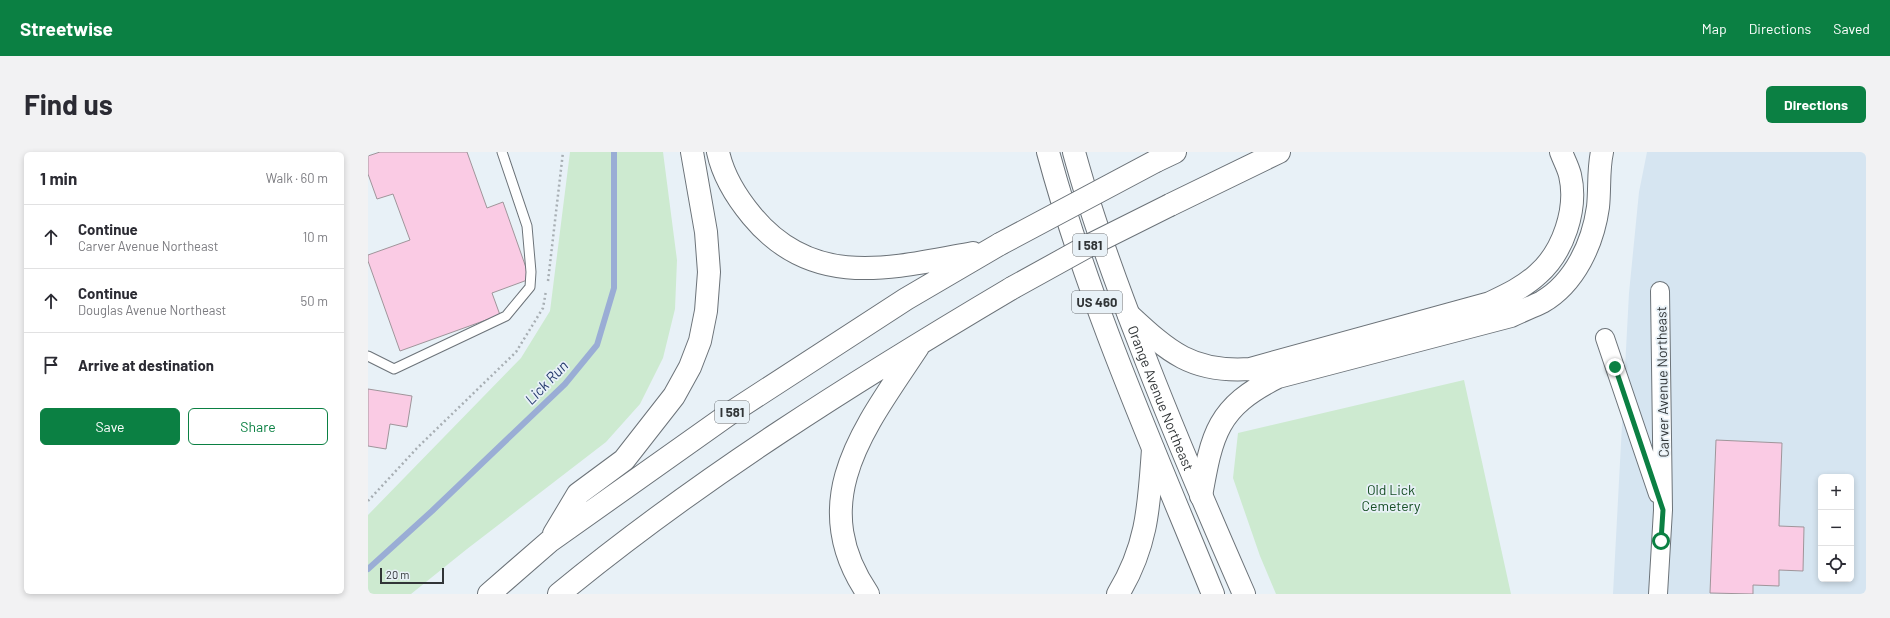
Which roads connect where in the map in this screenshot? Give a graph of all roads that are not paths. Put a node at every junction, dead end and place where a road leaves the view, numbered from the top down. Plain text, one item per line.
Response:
1 (502, 152) edge
2 (692, 152) edge
3 (718, 152) edge
4 (1048, 152) edge
5 (1074, 152) edge
6 (1280, 152) edge
7 (1561, 152) edge
8 (1602, 152) edge
9 (1166, 157) edge
10 (994, 247) junction
11 (1660, 291) dead end
12 (1129, 315) junction
13 (1606, 338) dead end
14 (921, 342) junction
15 (368, 356) edge
16 (1153, 449) junction
17 (1201, 496) junction
18 (1663, 510) junction
19 (550, 542) junction
20 (489, 594) edge
21 (559, 594) edge
22 (868, 594) edge
23 (1118, 594) edge
24 (1213, 594) edge
25 (1244, 594) edge
26 (1658, 594) edge

1 - 15 lane
2 - 19 highway
3 - 10 highway
4 - 16 highway, Orange Avenue Northeast / US 460
5 - 12 highway, Orange Avenue Northeast / US 460
6 - 14 highway, I 581, bridge
7 - 12 highway
8 - 17 highway
9 - 10 highway, I 581, bridge
10 - 19 highway, I 581
11 - 18 street, Carver Avenue Northeast
12 - 17 highway, Orange Avenue Northeast / US 460
13 - 18 street
14 - 21 highway, I 581
14 - 22 highway
16 - 23 highway
16 - 24 highway, Orange Avenue Northeast / US 460
17 - 25 highway, Orange Avenue Northeast / US 460
18 - 26 street, Carver Avenue Northeast
19 - 20 highway, I 581

